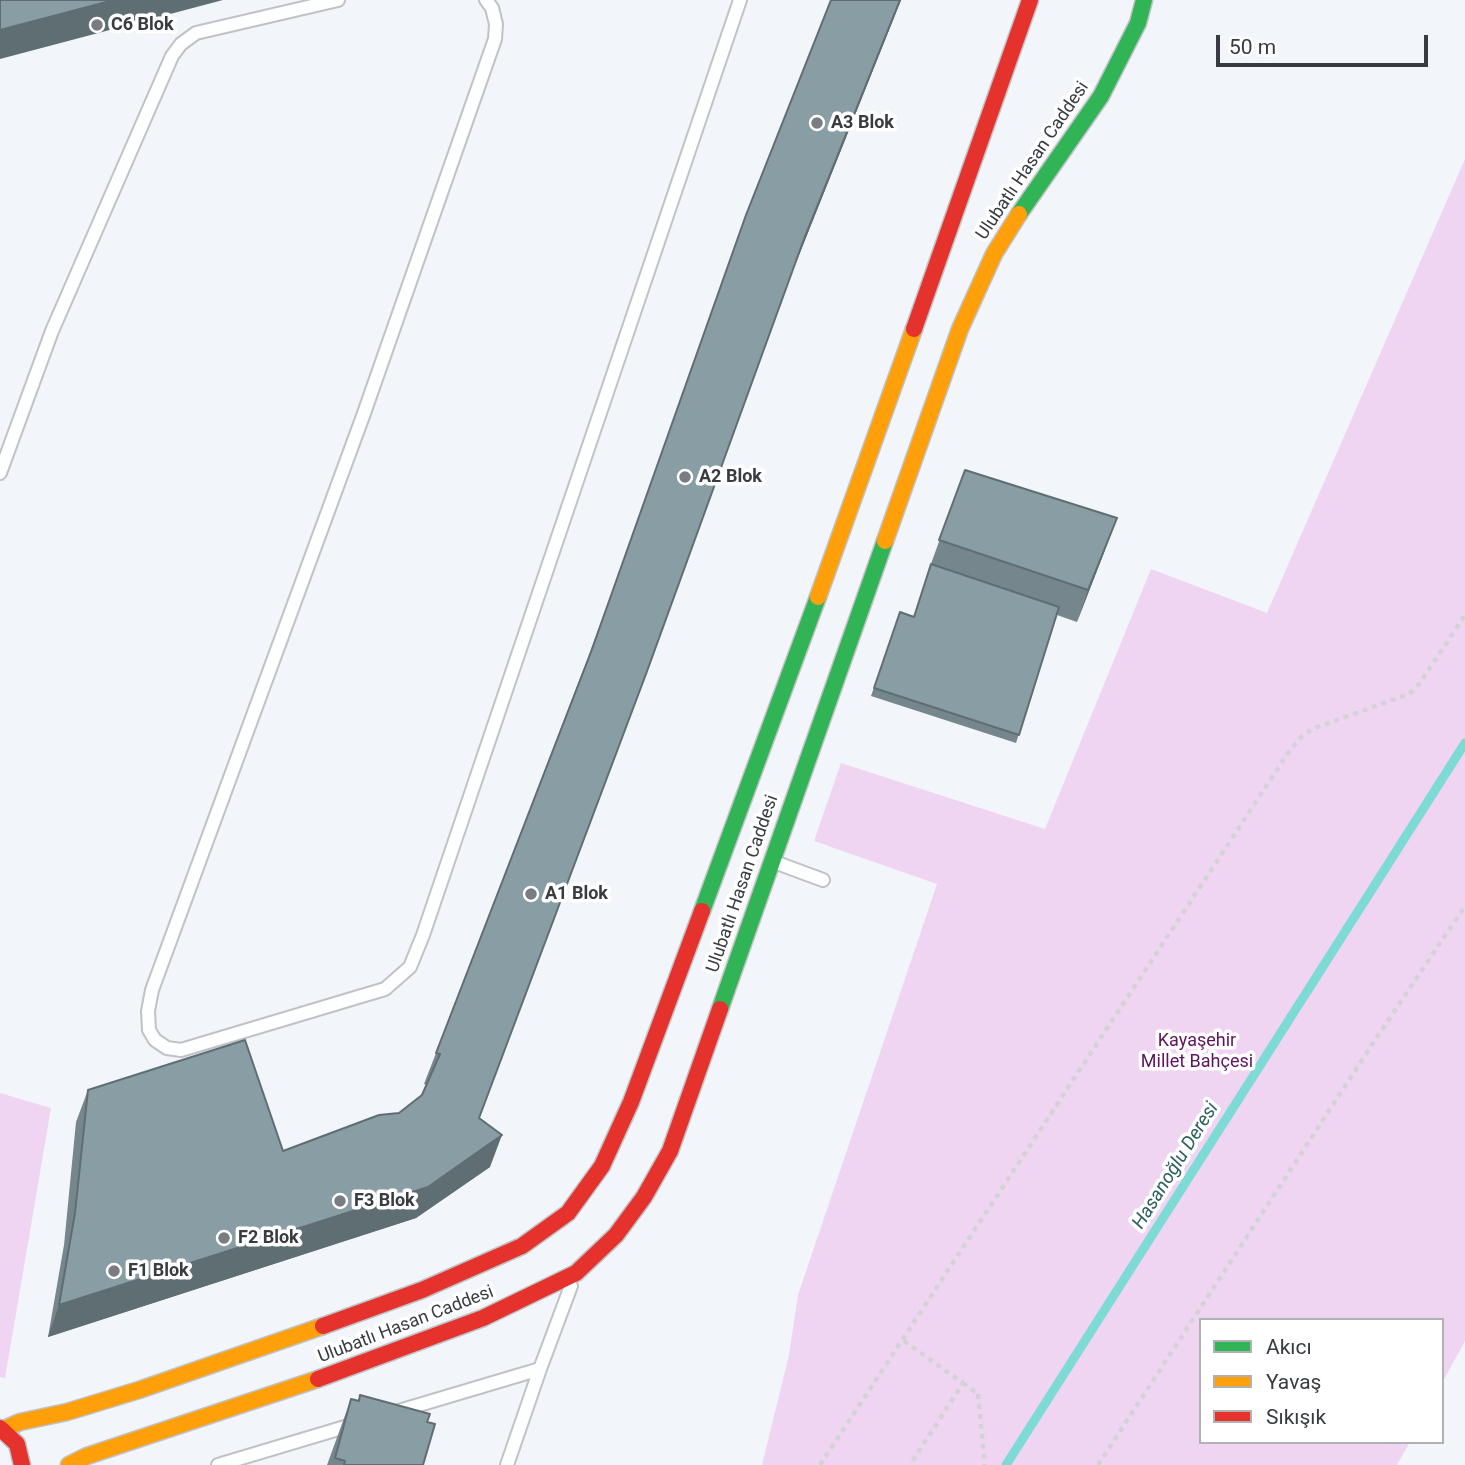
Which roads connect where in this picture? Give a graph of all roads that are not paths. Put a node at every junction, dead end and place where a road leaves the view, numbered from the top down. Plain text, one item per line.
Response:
1 (338, 0) edge
2 (486, 0) edge
3 (740, 0) edge
4 (1030, 0) edge
5 (1132, 0) edge
6 (1143, 0) edge
7 (1139, 23) junction
8 (0, 473) edge
9 (771, 861) junction
10 (823, 880) dead end
11 (576, 1273) junction
12 (540, 1369) junction
13 (1, 1429) edge
14 (22, 1465) edge
15 (69, 1465) edge
16 (218, 1465) edge
17 (508, 1465) edge

1 - 8 lane
2 - 3 lane
4 - 13 main road, Ulubatlı Hasan Caddesi
5 - 7 main road
6 - 7 main road, Ulubatlı Hasan Caddesi
7 - 9 main road, Ulubatlı Hasan Caddesi
9 - 10 lane
9 - 11 main road, Ulubatlı Hasan Caddesi
11 - 12 lane
11 - 15 main road, Ulubatlı Hasan Caddesi
12 - 16 lane
12 - 17 lane
13 - 14 main road

